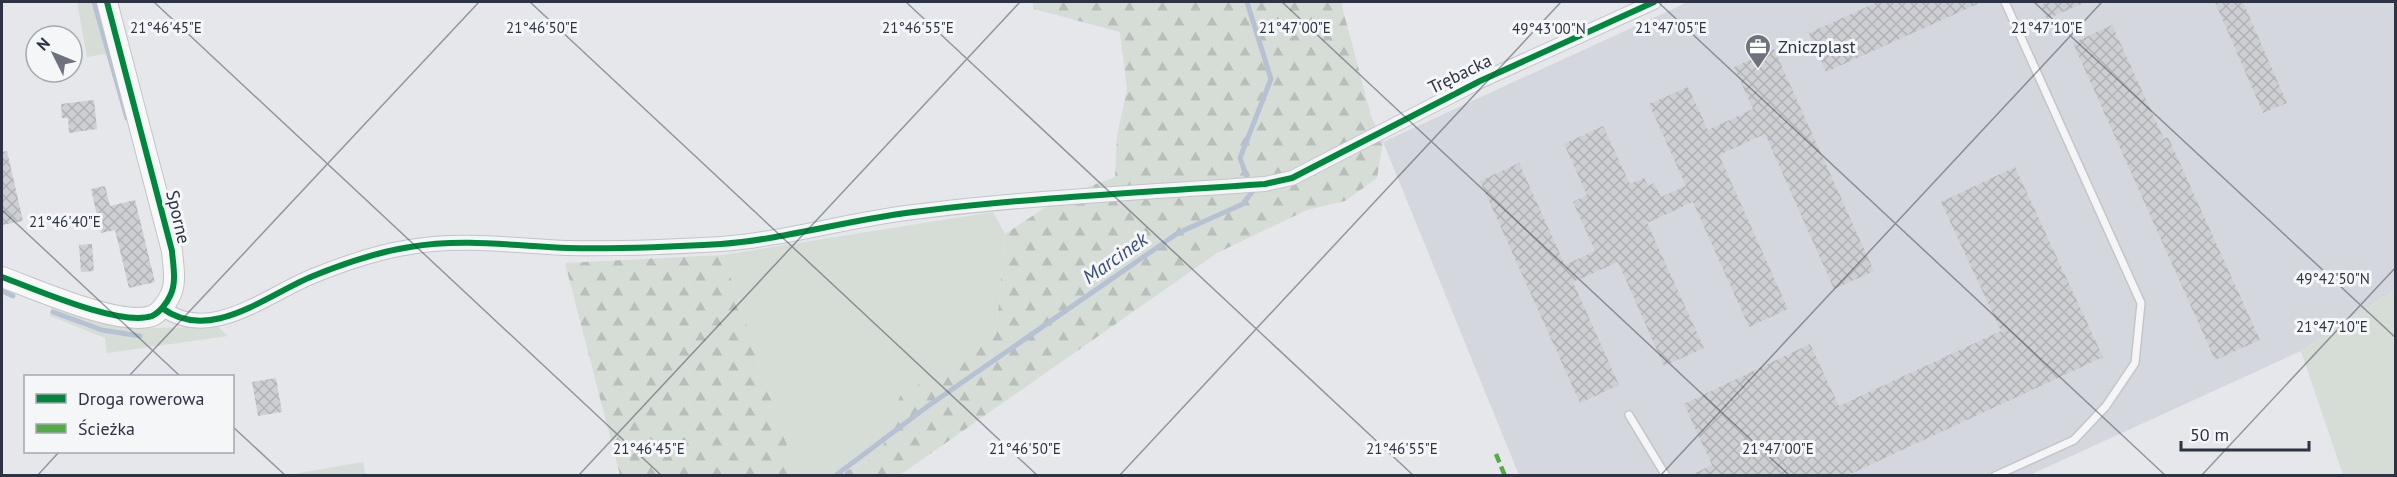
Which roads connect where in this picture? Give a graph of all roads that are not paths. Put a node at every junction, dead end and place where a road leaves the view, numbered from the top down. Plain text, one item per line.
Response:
1 (107, 2) edge
2 (1654, 2) edge
3 (2005, 2) edge
4 (2, 277) edge
5 (162, 308) junction
6 (1629, 415) dead end
7 (1666, 476) edge
8 (1995, 476) edge

1 - 5 street, Sporne
2 - 5 street, Trębacka
3 - 8 lane
4 - 5 street
6 - 7 lane

